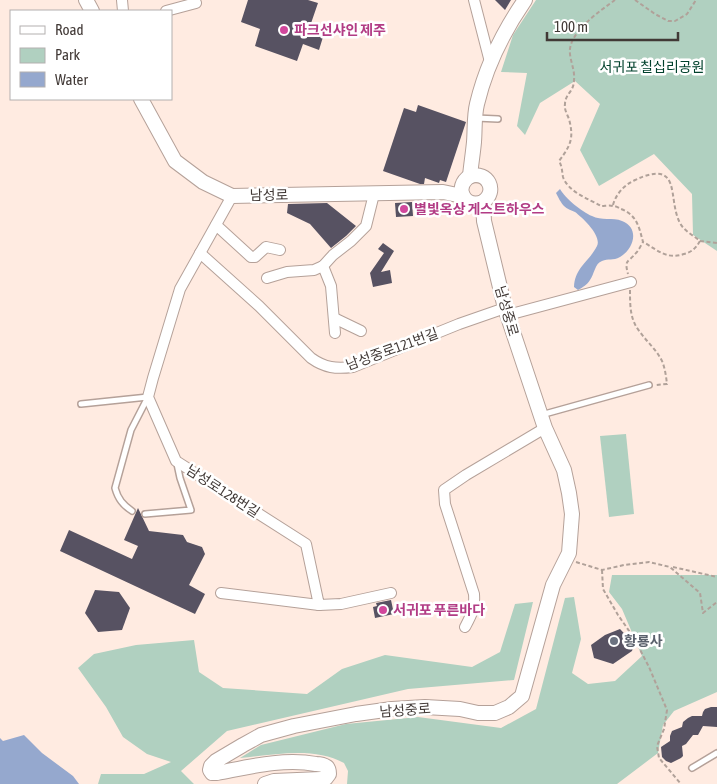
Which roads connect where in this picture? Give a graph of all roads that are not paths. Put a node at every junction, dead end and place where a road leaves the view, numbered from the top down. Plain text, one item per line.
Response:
1 (474, 0) edge
2 (525, 0) edge
3 (196, 2) dead end
4 (169, 10) edge
5 (490, 62) junction
6 (142, 100) edge
7 (476, 118) junction
8 (498, 119) dead end
9 (495, 187) dead end
10 (471, 190) junction
11 (374, 194) junction
12 (232, 196) junction
13 (216, 225) junction
14 (280, 250) dead end
15 (200, 254) junction
16 (323, 266) junction
17 (267, 278) dead end
18 (631, 282) road end
19 (506, 312) junction
20 (334, 318) junction
21 (361, 331) dead end
22 (335, 333) dead end
23 (649, 385) road end
24 (148, 397) junction
25 (81, 404) dead end
26 (543, 422) junction
27 (176, 461) junction
28 (132, 511) dead end
29 (145, 514) dead end
30 (221, 593) dead end
31 (391, 593) dead end
32 (319, 605) junction
33 (465, 626) dead end
34 (717, 753) edge
35 (692, 768) dead end
36 (265, 784) edge

1 - 5 street
2 - 5 street, 남성중로
3 - 4 street
5 - 7 street, 남성중로
6 - 12 street, 남성로
7 - 8 lane
7 - 10 street, 남성중로
9 - 10 street
10 - 11 street, 남성로
10 - 19 street, 남성중로
11 - 12 street, 남성로
11 - 16 street
12 - 13 street
13 - 14 street
13 - 15 street
15 - 19 street, 남성중로121번길
15 - 24 street
16 - 17 street
16 - 20 street
18 - 19 street, 남성중로121번길
19 - 26 street, 남성중로
20 - 21 street
20 - 22 street
23 - 26 lane
24 - 25 lane
24 - 27 street, 남성로128번길
24 - 28 lane
26 - 33 street
26 - 36 street, 남성중로
27 - 29 lane
27 - 32 street, 남성로128번길
30 - 32 street
31 - 32 street
34 - 35 lane

